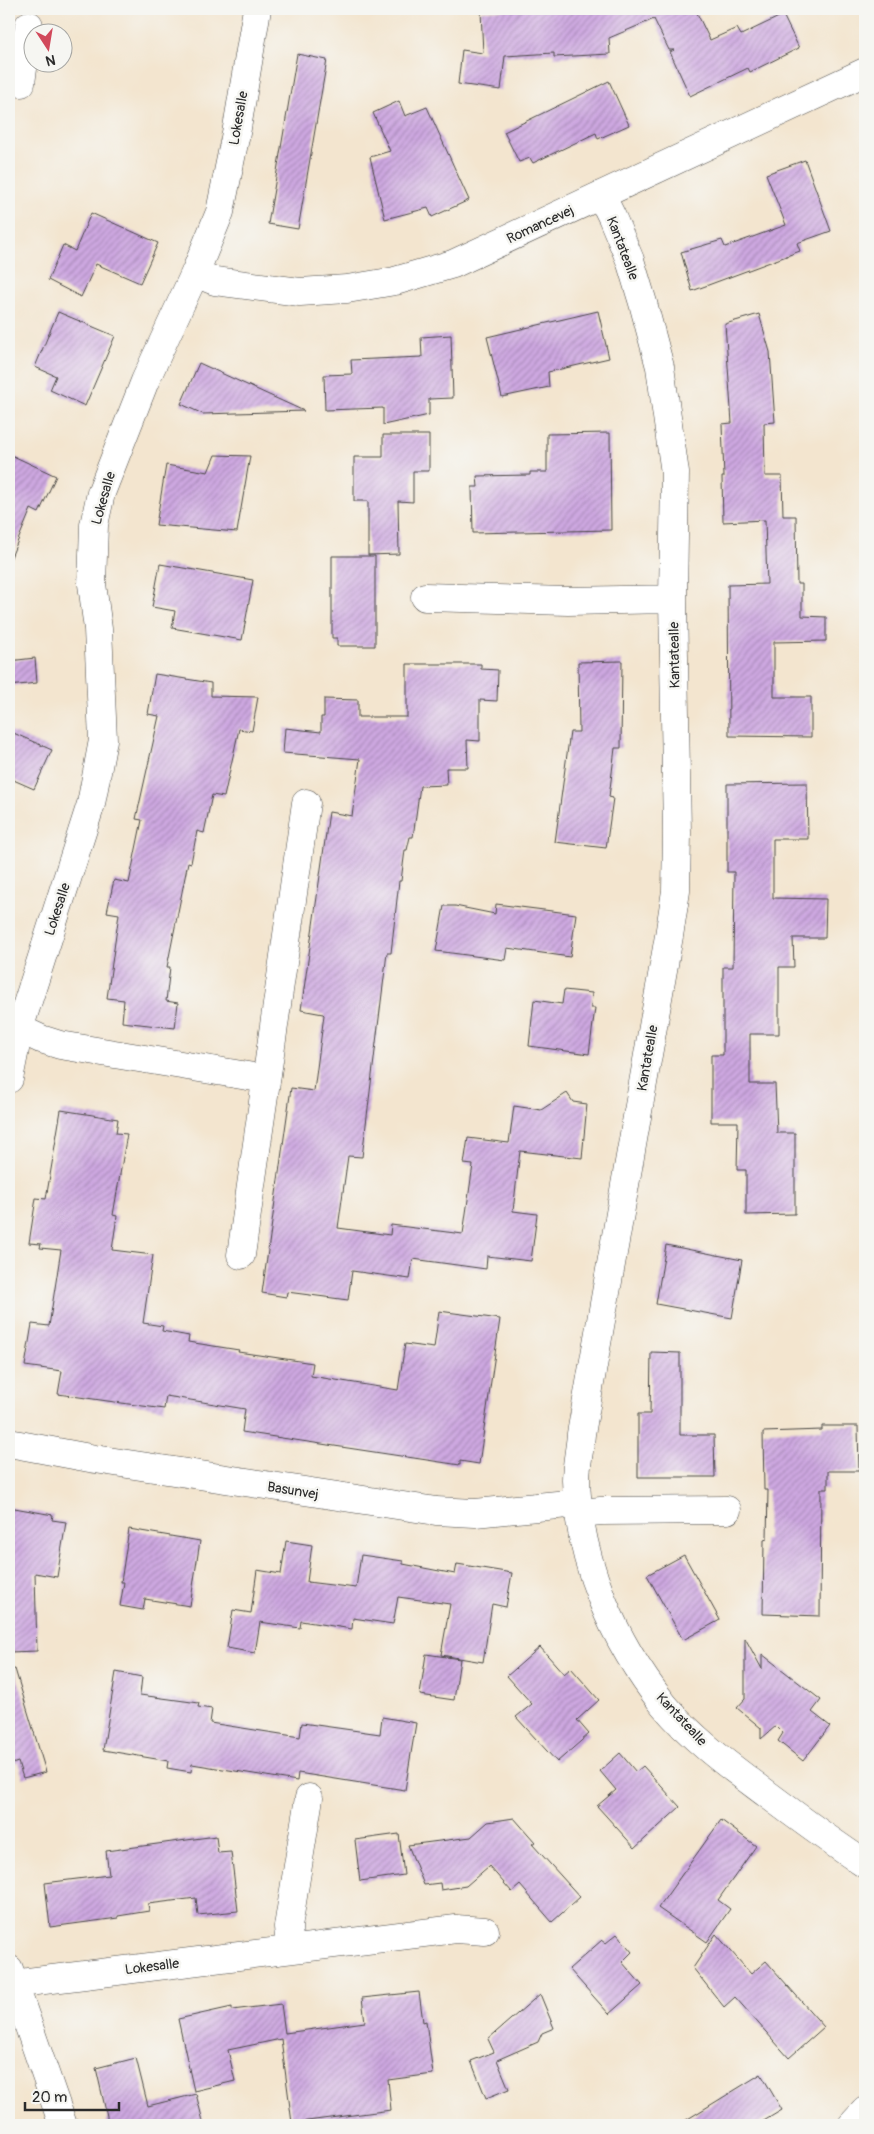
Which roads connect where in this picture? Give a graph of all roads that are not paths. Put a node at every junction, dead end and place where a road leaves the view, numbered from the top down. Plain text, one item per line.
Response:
1 (257, 9) edge
2 (23, 72) edge
3 (865, 72) edge
4 (9, 78) edge
5 (601, 196) junction
6 (195, 273) junction
7 (425, 597) dead end
8 (673, 599) junction
9 (306, 803) dead end
10 (14, 1026) edge
11 (9, 1079) edge
12 (266, 1079) junction
13 (241, 1255) dead end
14 (9, 1443) edge
15 (579, 1508) junction
16 (728, 1510) dead end
17 (309, 1798) dead end
18 (865, 1864) edge
19 (485, 1931) dead end
20 (290, 1949) junction
21 (11, 1977) edge
22 (865, 2111) edge
23 (63, 2125) edge
24 (852, 2125) edge

1 - 6 street, Lokesalle
2 - 4 street
3 - 5 street, Romancevej
5 - 6 street, Romancevej
5 - 8 street, Kantatealle
6 - 10 street, Lokesalle
7 - 8 street
8 - 15 street, Kantatealle
9 - 12 street
10 - 11 street, Lokesalle
10 - 12 street
12 - 13 street
14 - 15 street, Basunvej
15 - 16 street
15 - 18 street, Kantatealle
17 - 20 street
19 - 20 street, Lokesalle
20 - 21 street, Lokesalle
21 - 23 street, Lokesalle
22 - 24 street

